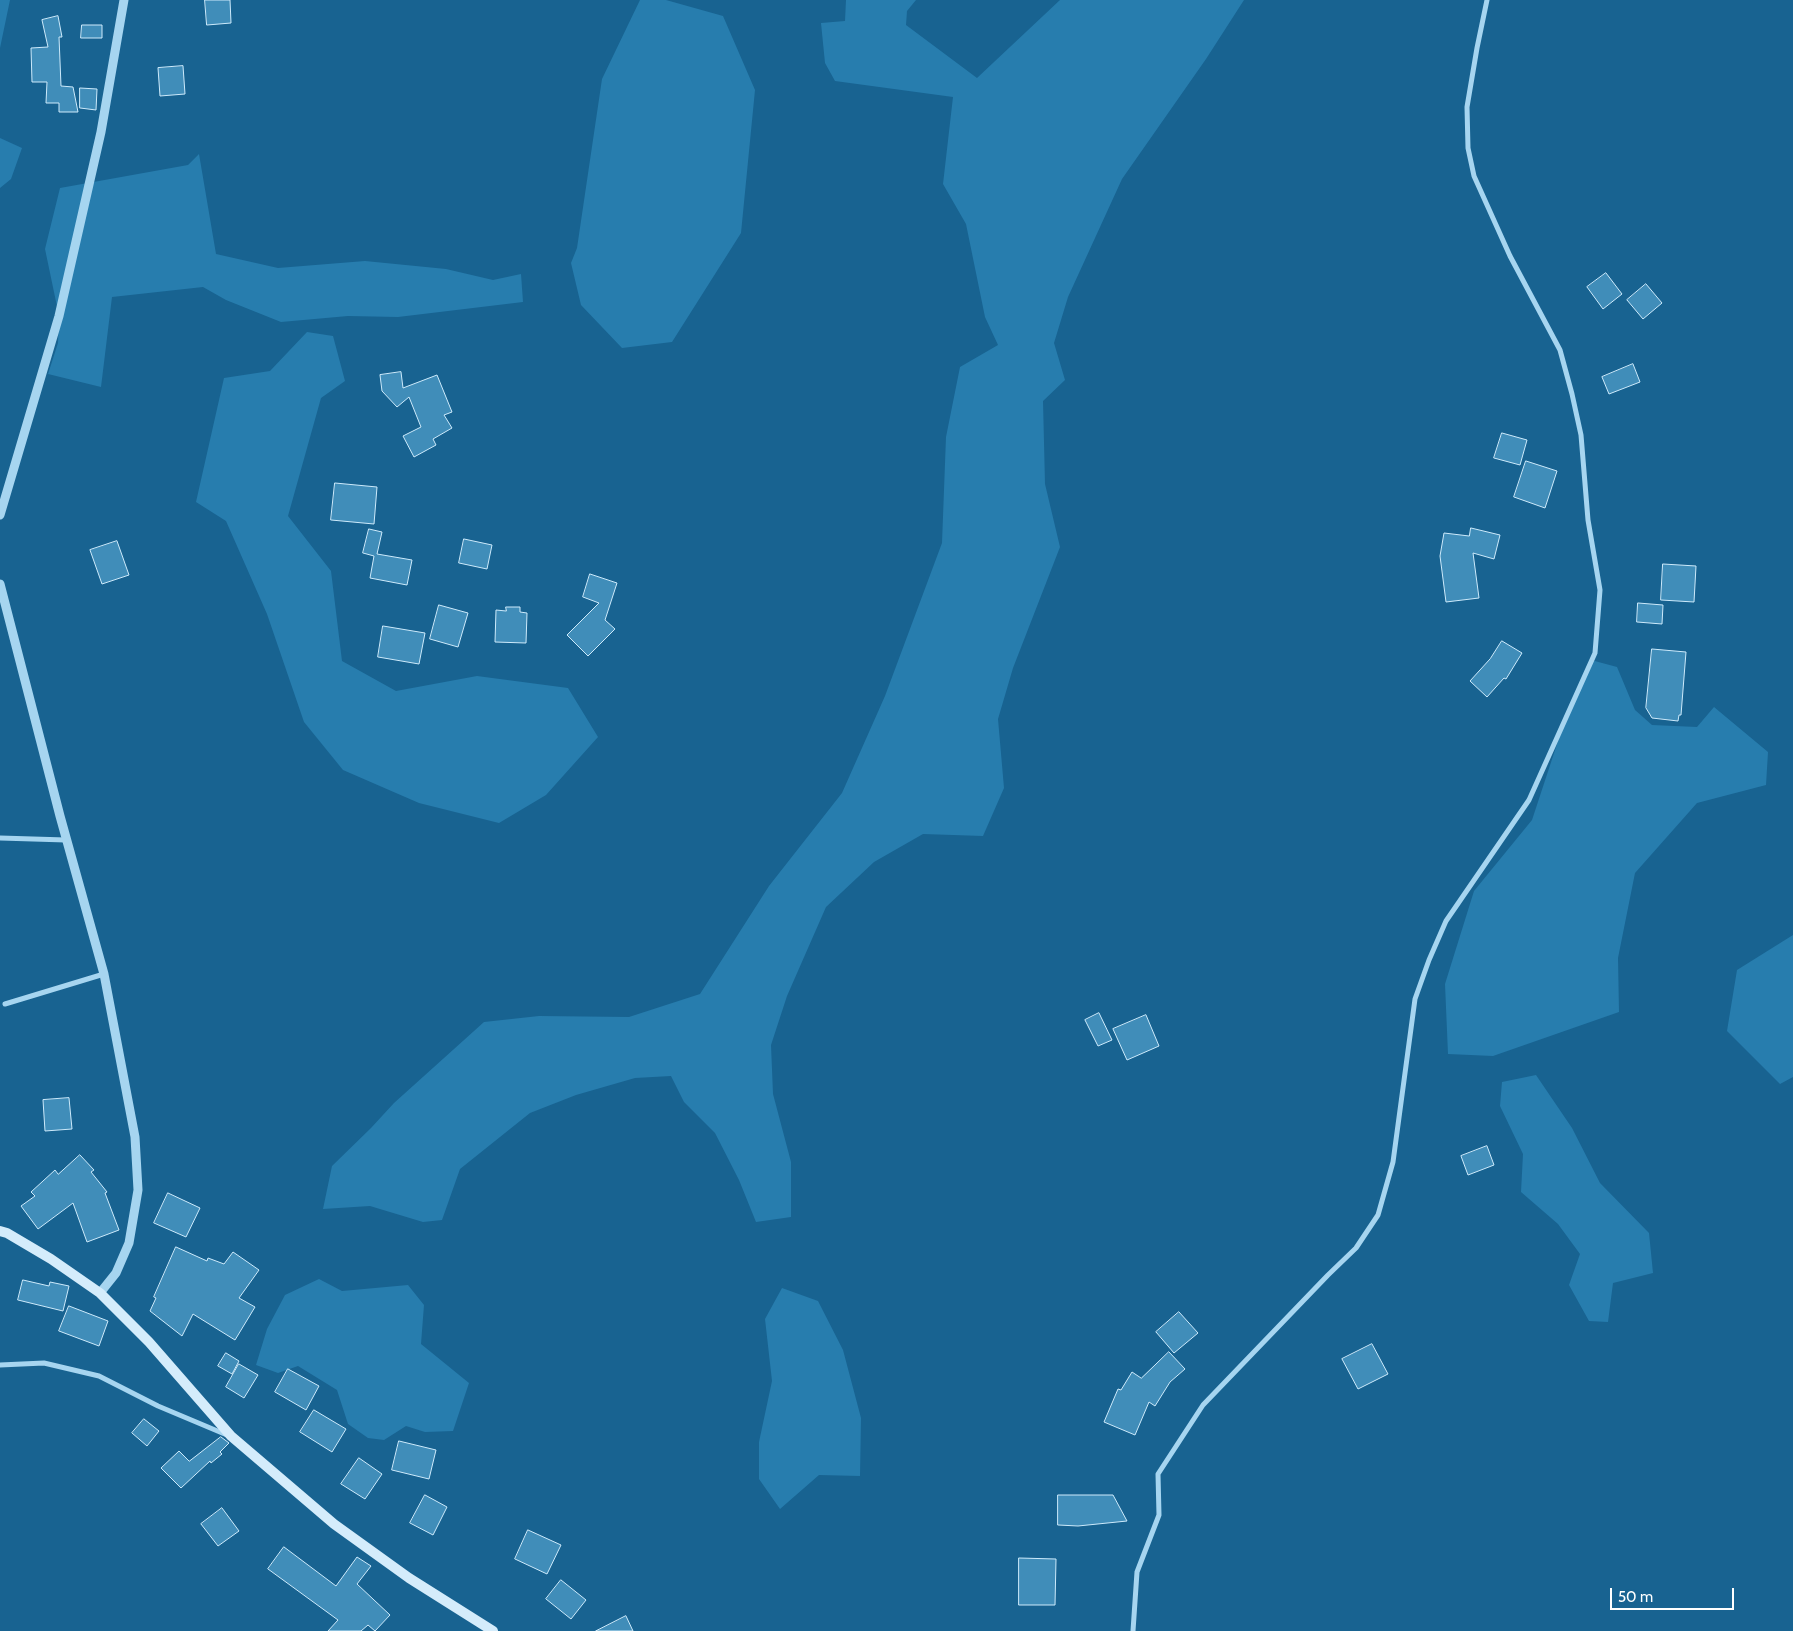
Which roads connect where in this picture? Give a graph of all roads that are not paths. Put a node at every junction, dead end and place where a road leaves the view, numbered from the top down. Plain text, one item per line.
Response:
1 (124, 0) edge
2 (1487, 0) edge
3 (0, 515) edge
4 (0, 584) edge
5 (0, 838) edge
6 (66, 840) junction
7 (104, 974) junction
8 (5, 1004) dead end
9 (0, 1231) edge
10 (100, 1293) junction
11 (0, 1365) edge
12 (231, 1436) junction
13 (493, 1631) edge
14 (1133, 1631) edge

1 - 3 street
2 - 14 street
4 - 6 street
5 - 6 street
6 - 7 street
7 - 8 street
7 - 10 street
9 - 10 main road
10 - 12 main road
11 - 12 street
12 - 13 main road

